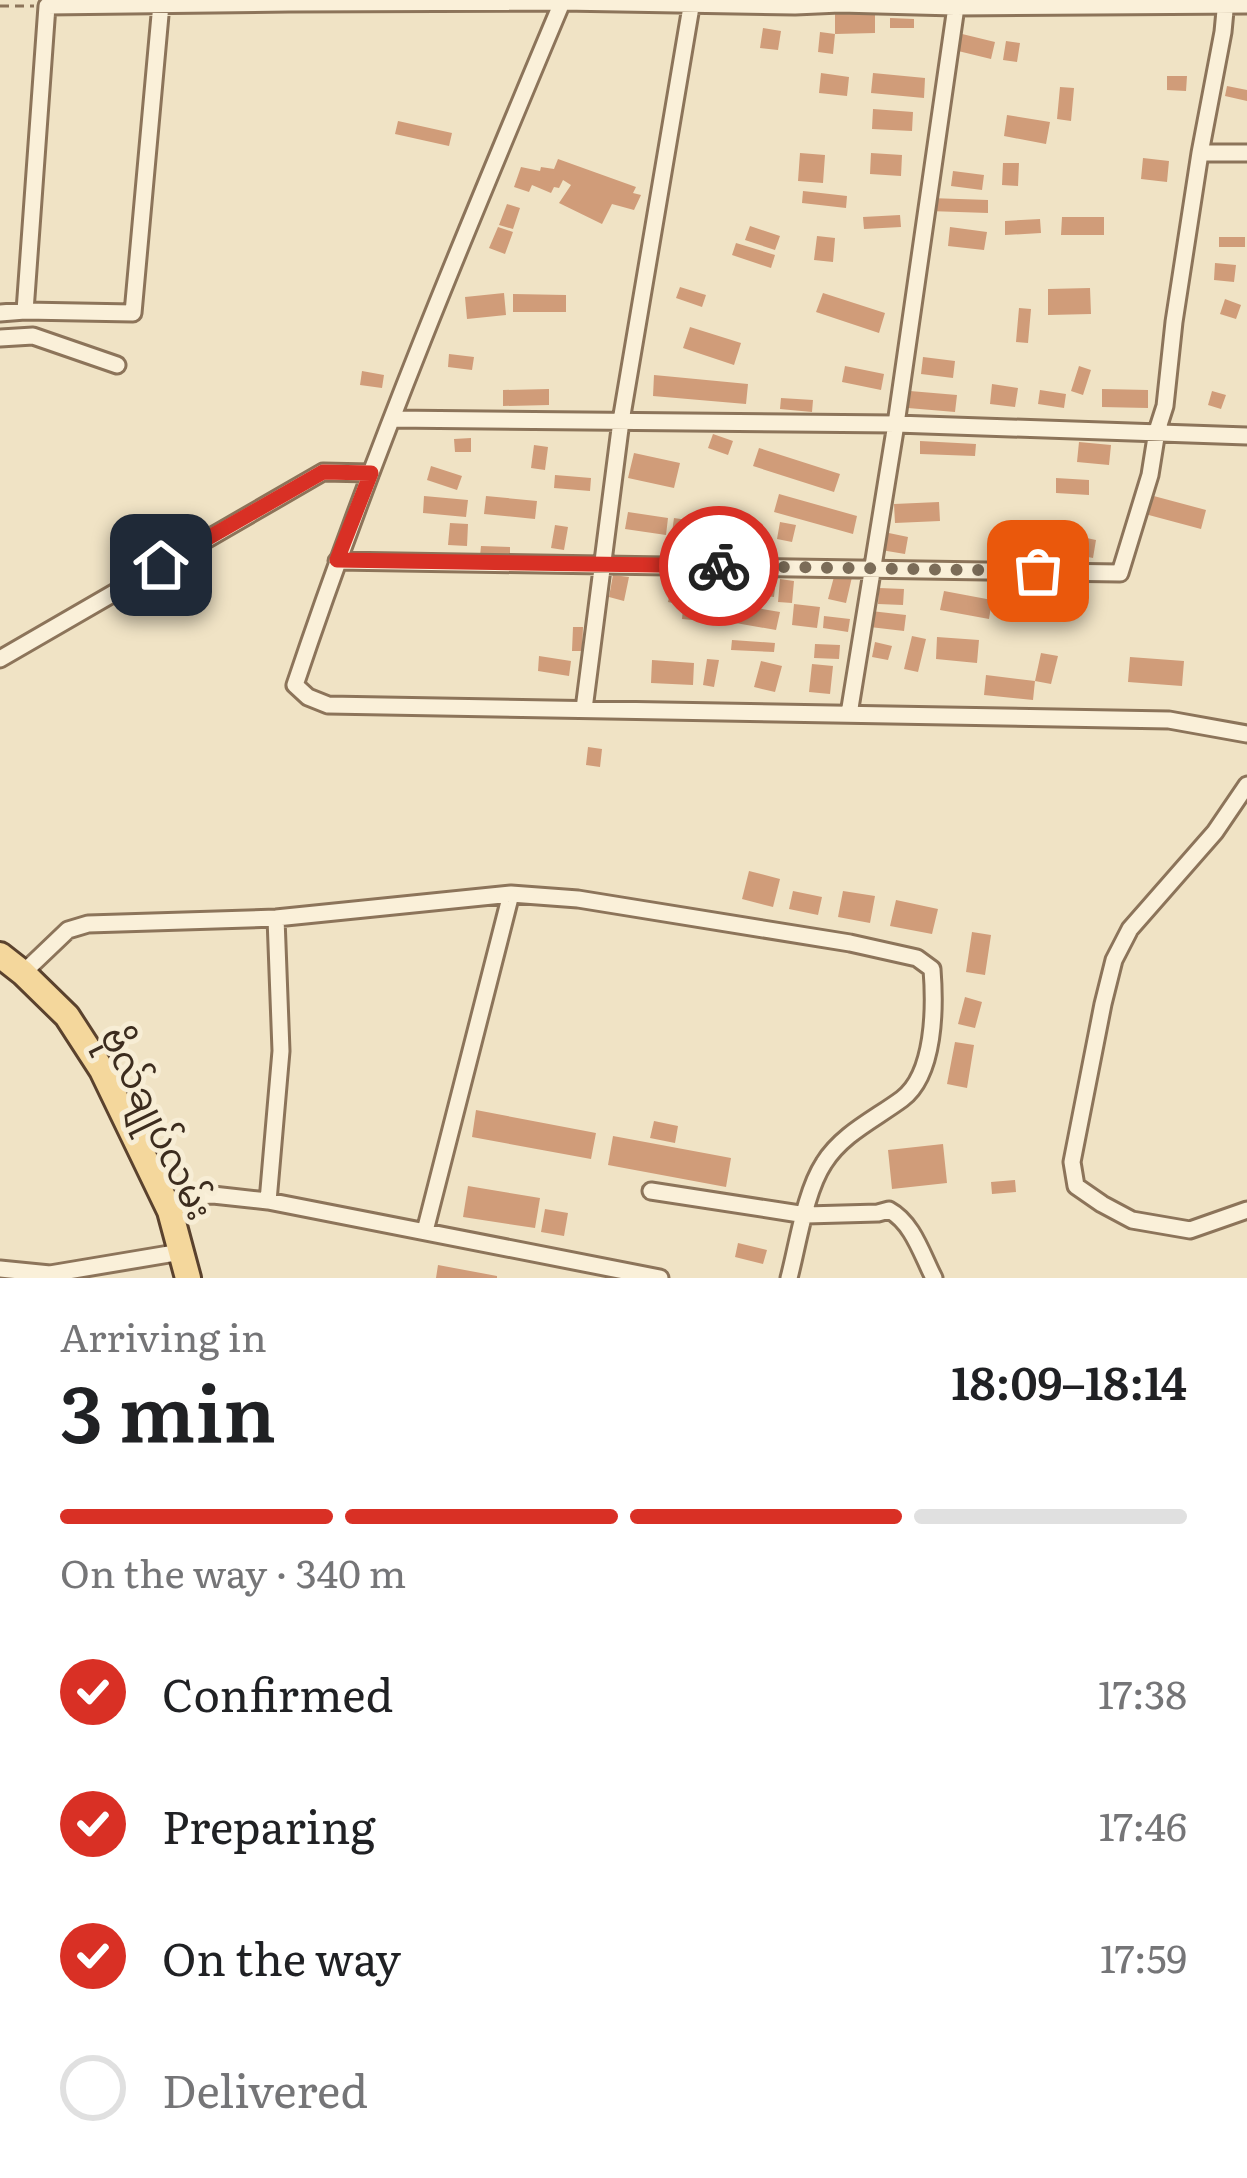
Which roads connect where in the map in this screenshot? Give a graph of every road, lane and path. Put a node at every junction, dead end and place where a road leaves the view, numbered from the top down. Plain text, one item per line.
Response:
1 (563, 1) edge
2 (289, 2) edge
3 (128, 3) edge
4 (692, 3) edge
5 (956, 3) edge
6 (1226, 3) edge
7 (161, 4) junction
8 (1247, 4) edge
9 (0, 6) edge
10 (47, 6) junction
11 (1200, 153) junction
12 (1247, 153) edge
13 (25, 311) junction
14 (0, 313) edge
15 (0, 338) edge
16 (117, 365) dead end
17 (392, 419) junction
18 (621, 422) junction
19 (896, 424) junction
20 (1157, 431) junction
21 (1247, 436) edge
22 (371, 473) junction
23 (337, 560) junction
24 (603, 564) junction
25 (873, 568) junction
26 (0, 659) edge
27 (584, 709) junction
28 (849, 714) junction
29 (1247, 734) edge
30 (1247, 785) edge
31 (511, 894) junction
32 (276, 918) junction
33 (0, 955) edge
34 (23, 973) junction
35 (651, 1191) dead end
36 (268, 1201) junction
37 (1247, 1210) edge
38 (170, 1211) junction
39 (806, 1216) junction
40 (425, 1231) junction
41 (181, 1252) junction
42 (0, 1269) edge
43 (188, 1278) edge
44 (660, 1278) edge
45 (789, 1278) edge
46 (934, 1278) edge

1 - 2 street
1 - 4 street
1 - 17 street
2 - 7 street
3 - 7 street
3 - 10 street
4 - 5 street
4 - 18 street
5 - 6 street
5 - 19 street
6 - 8 street
6 - 11 street
7 - 13 street
9 - 10 path
10 - 13 street
11 - 12 street
11 - 20 street
13 - 14 street
15 - 16 street
17 - 18 street
17 - 22 street
18 - 19 street
18 - 24 street
19 - 20 street
19 - 25 street
20 - 21 street
20 - 25 street
22 - 23 street
22 - 26 street
23 - 24 street
23 - 27 street
24 - 25 street
24 - 27 street
25 - 28 street
27 - 28 street
28 - 29 street
30 - 37 street
31 - 32 street
31 - 39 street
31 - 40 street
32 - 34 street
32 - 36 street
33 - 34 main road, ဗိုလ်ချုပ်လမ်း
34 - 38 main road, ဗိုလ်ချုပ်လမ်း
35 - 39 street
36 - 38 street
36 - 40 street
38 - 41 main road, ဗိုလ်ချုပ်လမ်း
39 - 45 street
39 - 46 street
40 - 44 street
41 - 42 street
41 - 43 main road, ဗိုလ်ချုပ်လမ်း

